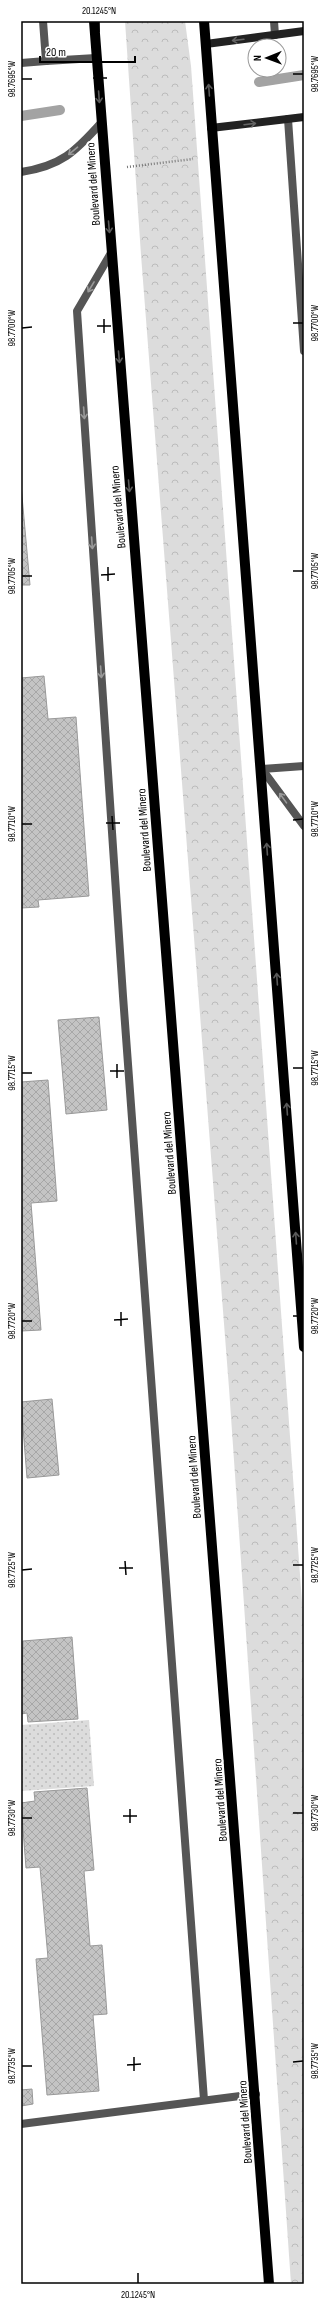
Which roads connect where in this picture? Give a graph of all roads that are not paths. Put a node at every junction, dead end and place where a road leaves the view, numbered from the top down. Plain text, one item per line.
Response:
1 (43, 21) edge
2 (94, 21) edge
3 (204, 21) edge
4 (274, 21) edge
5 (304, 31) edge
6 (274, 35) junction
7 (206, 44) junction
8 (96, 58) junction
9 (46, 61) junction
10 (21, 63) edge
11 (304, 117) edge
12 (288, 119) junction
13 (101, 123) junction
14 (212, 128) junction
15 (21, 172) edge
16 (111, 253) junction
17 (304, 351) edge
18 (304, 766) edge
19 (262, 769) junction
20 (304, 826) edge
21 (304, 1347) edge
22 (256, 2094) junction
23 (204, 2100) junction
24 (21, 2124) edge
25 (269, 2284) edge

1 - 9 street
2 - 8 main road, Boulevard del Minero
3 - 7 main road
4 - 6 street
5 - 6 main road
6 -> 7 main road
14 -> 7 main road
8 - 9 street
8 -> 13 main road, Boulevard del Minero
9 - 10 street
11 - 12 main road
14 -> 12 main road
12 - 17 street
13 -> 15 street
13 -> 16 main road, Boulevard del Minero
14 - 19 main road
16 -> 22 main road, Boulevard del Minero
16 -> 23 street
18 - 19 street
20 -> 19 street
21 -> 19 main road
22 - 23 street
22 - 25 main road, Boulevard del Minero
23 - 24 street

